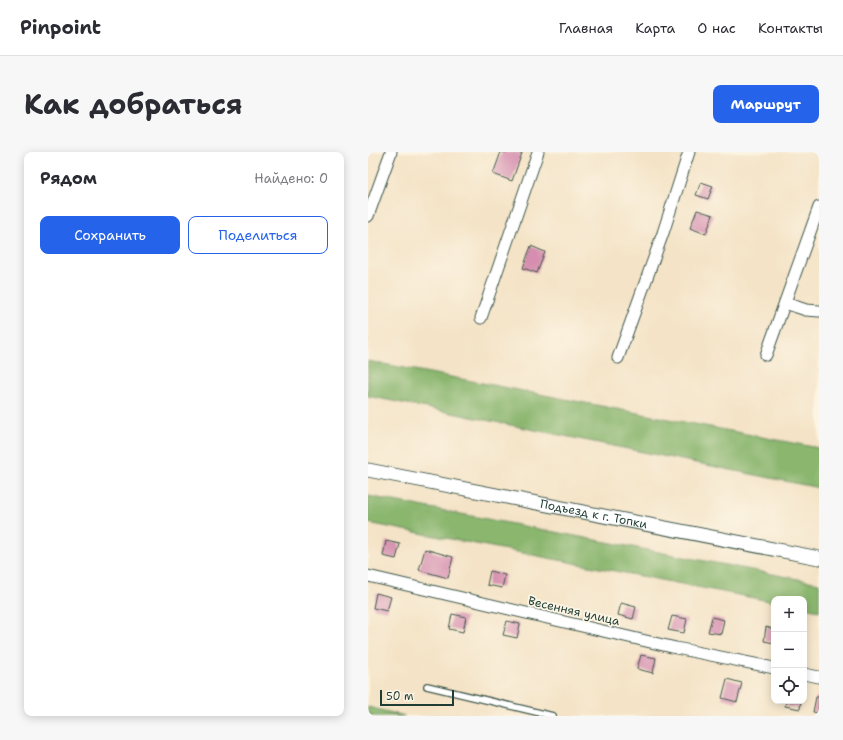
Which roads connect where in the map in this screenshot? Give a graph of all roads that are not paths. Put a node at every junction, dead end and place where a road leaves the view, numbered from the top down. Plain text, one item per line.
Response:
1 (391, 152) edge
2 (538, 152) edge
3 (689, 152) edge
4 (819, 207) edge
5 (368, 216) edge
6 (785, 303) junction
7 (819, 311) edge
8 (481, 318) dead end
9 (766, 355) dead end
10 (618, 358) dead end
11 (368, 470) edge
12 (819, 558) edge
13 (368, 576) edge
14 (771, 667) edge
15 (807, 675) edge
16 (819, 677) edge
17 (427, 686) dead end
18 (553, 716) edge

1 - 5 street
2 - 8 street
3 - 10 street
4 - 6 street
6 - 7 street
6 - 9 street
11 - 12 street, Подъезд к г. Топки
13 - 14 street, Весенняя улица
15 - 16 street
17 - 18 lane

